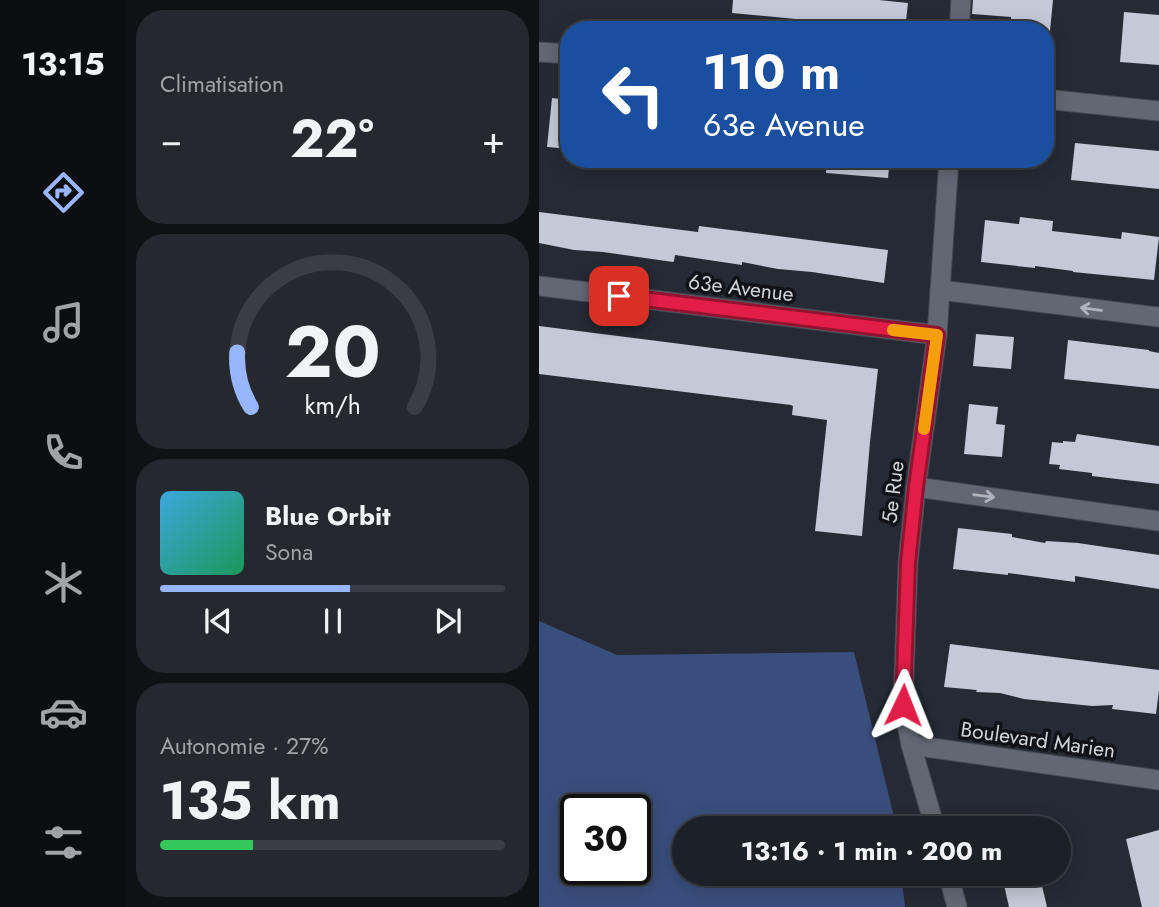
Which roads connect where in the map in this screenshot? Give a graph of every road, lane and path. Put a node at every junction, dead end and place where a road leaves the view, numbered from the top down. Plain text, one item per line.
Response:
1 (961, 0) edge
2 (960, 21) edge
3 (539, 51) edge
4 (560, 53) edge
5 (1054, 101) edge
6 (1159, 111) edge
7 (948, 168) edge
8 (539, 286) edge
9 (940, 290) junction
10 (1159, 317) edge
11 (937, 335) junction
12 (916, 487) junction
13 (1159, 521) edge
14 (911, 745) junction
15 (1159, 780) edge
16 (932, 816) edge
17 (951, 886) edge
18 (957, 907) edge

1 - 2 street
3 - 4 street
5 - 6 street
7 - 9 street, 5e Rue
8 - 11 street, 63e Avenue
10 -> 9 street
9 - 11 street, 5e Rue
11 - 12 street, 5e Rue
12 -> 13 street
12 - 14 street, 5e Rue
14 - 15 street, Boulevard Marien
14 - 16 street, 5e Rue
17 - 18 street

